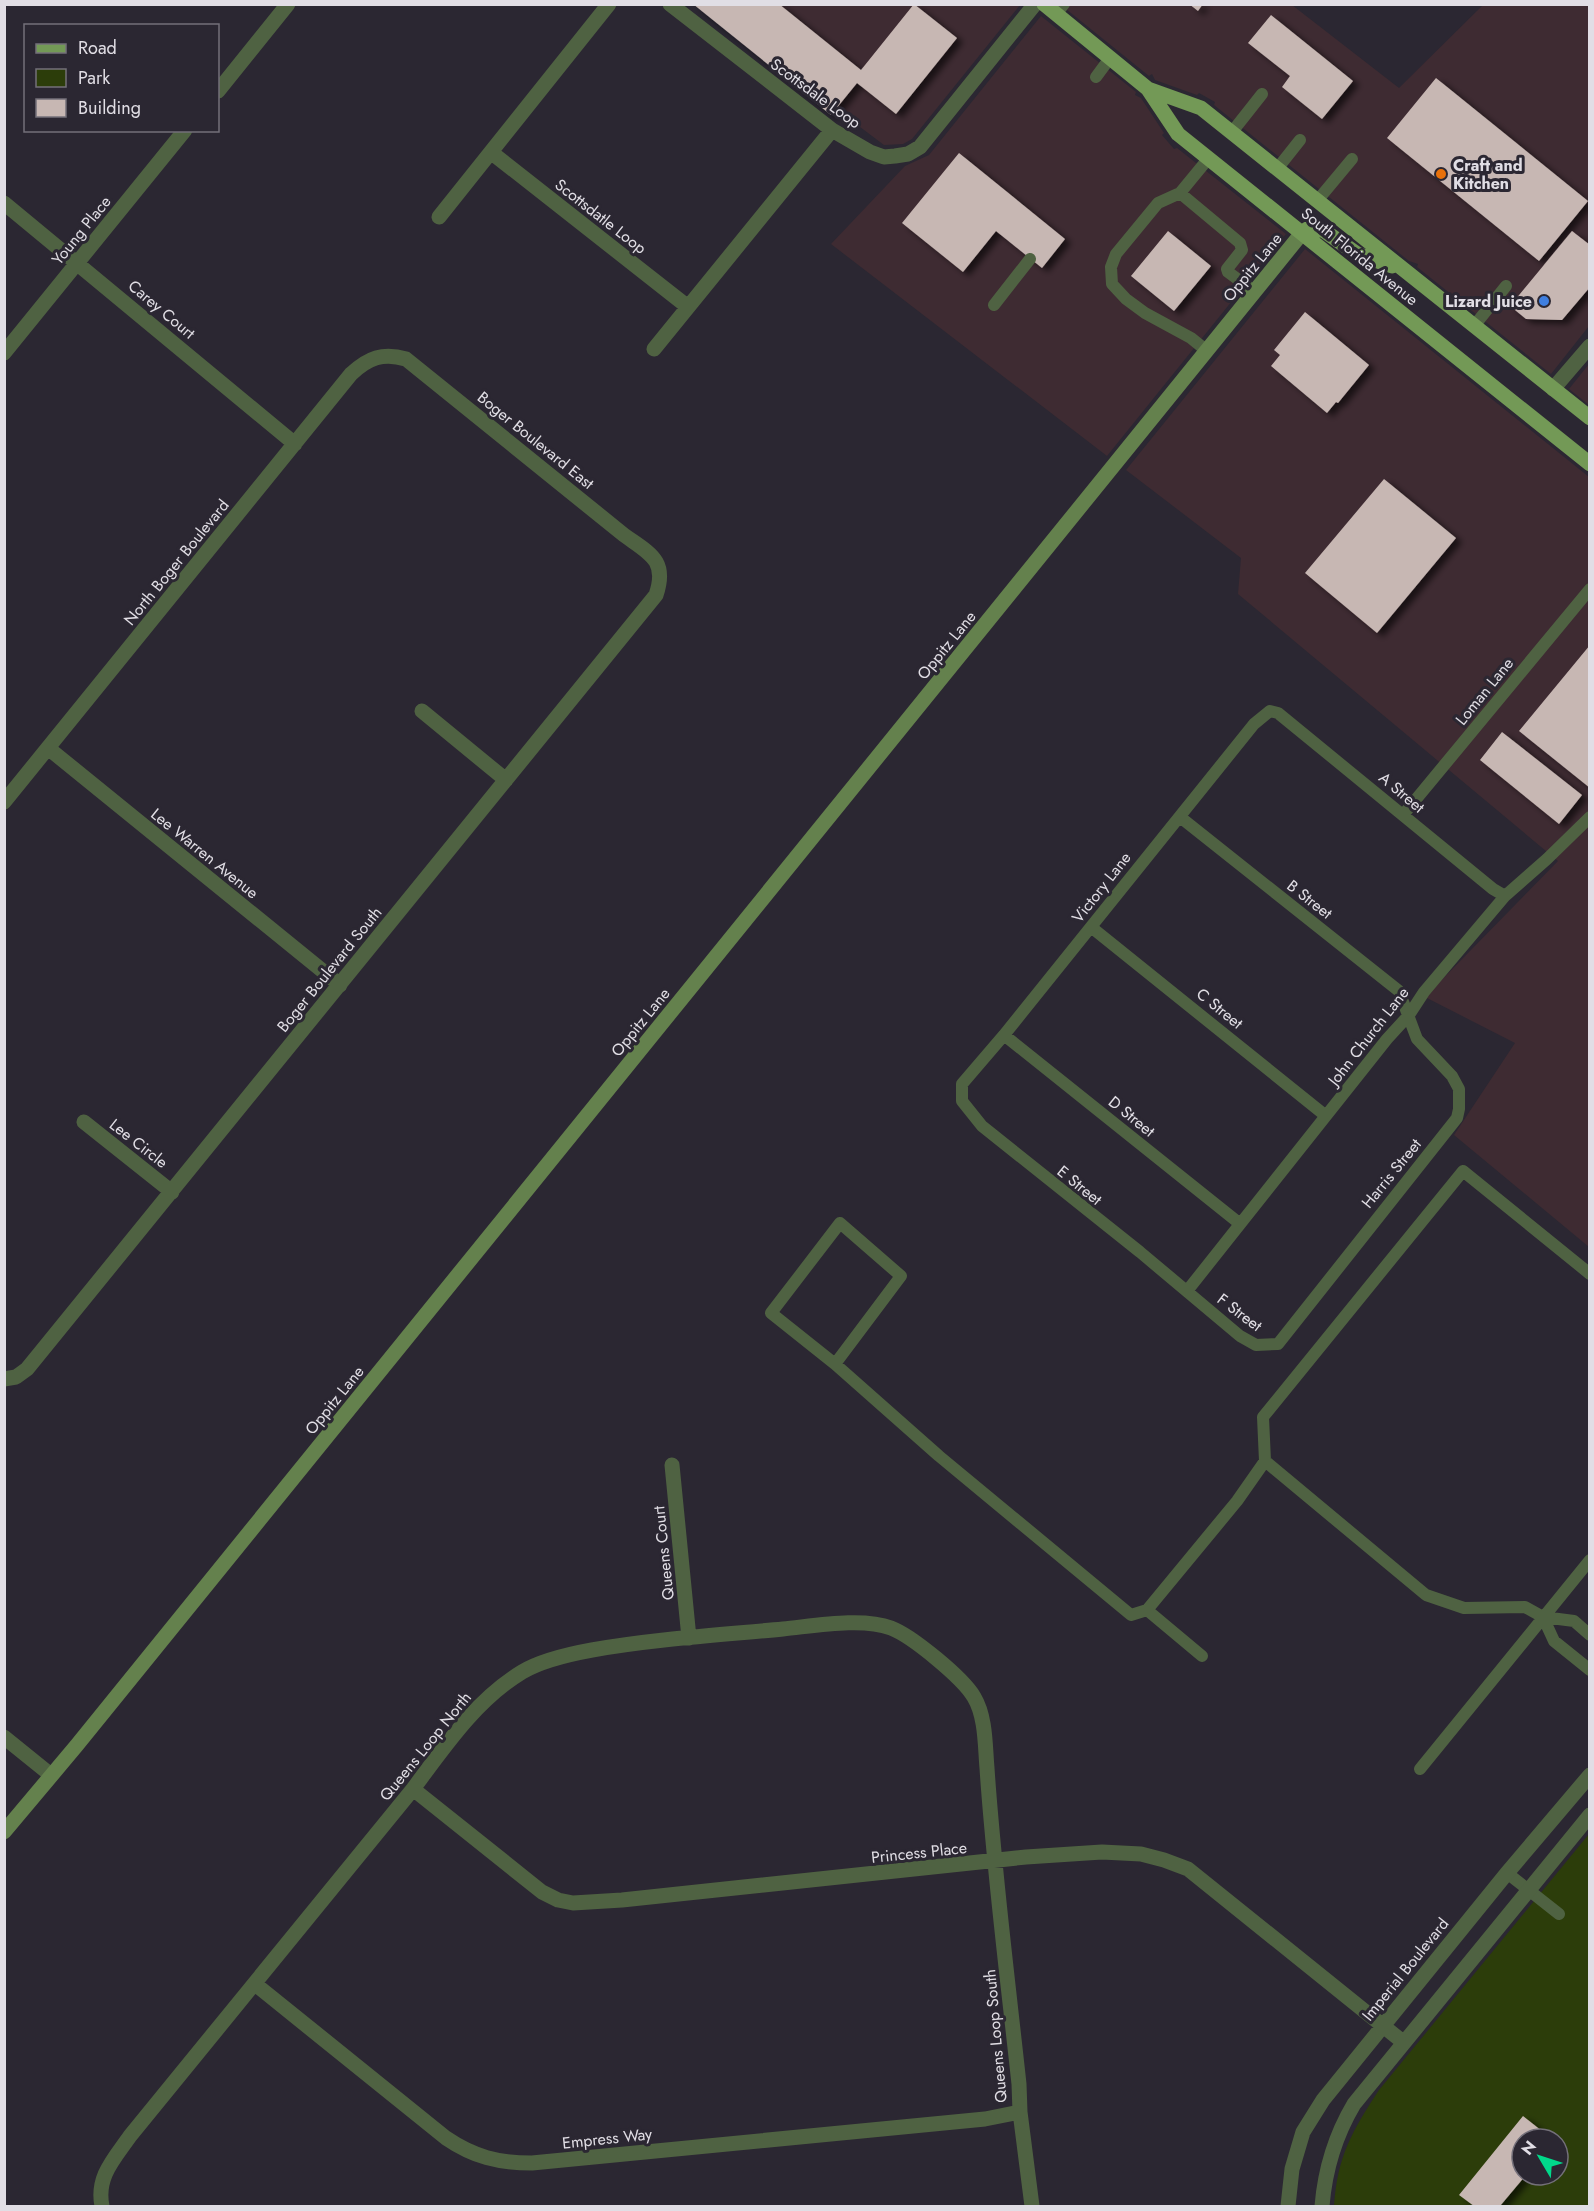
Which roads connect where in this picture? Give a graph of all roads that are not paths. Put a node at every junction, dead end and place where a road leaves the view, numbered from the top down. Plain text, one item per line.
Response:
1 (288, 4) edge
2 (609, 4) edge
3 (670, 4) edge
4 (1035, 4) edge
5 (1054, 8) edge
6 (1110, 58) junction
7 (1096, 77) dead end
8 (1148, 89) junction
9 (219, 90) edge
10 (1262, 94) dead end
11 (832, 130) junction
12 (183, 132) edge
13 (1232, 132) junction
14 (1300, 140) dead end
15 (492, 153) junction
16 (1208, 159) junction
17 (1352, 159) dead end
18 (1277, 169) junction
19 (1179, 194) junction
20 (1317, 201) junction
21 (4, 202) edge
22 (439, 217) dead end
23 (1302, 233) junction
24 (1030, 259) dead end
25 (78, 262) junction
26 (1404, 271) junction
27 (1506, 286) dead end
28 (1255, 291) junction
29 (994, 305) dead end
30 (688, 307) junction
31 (1474, 326) junction
32 (1590, 346) edge
33 (654, 349) dead end
34 (1207, 351) junction
35 (4, 353) edge
36 (383, 355) joint
37 (1553, 389) junction
38 (1590, 418) edge
39 (296, 444) junction
40 (1590, 464) edge
41 (659, 567) joint
42 (1590, 589) edge
43 (422, 711) dead end
44 (1278, 713) joint
45 (48, 748) junction
46 (506, 780) junction
47 (4, 802) edge
48 (1403, 815) junction
49 (1180, 817) junction
50 (1590, 817) edge
51 (1505, 896) junction
52 (1091, 927) junction
53 (340, 985) junction
54 (1409, 1015) junction
55 (1004, 1035) junction
56 (962, 1096) joint
57 (1326, 1116) junction
58 (84, 1122) dead end
59 (172, 1192) junction
60 (1239, 1223) junction
61 (1590, 1274) edge
62 (1187, 1291) junction
63 (1278, 1344) joint
64 (835, 1364) junction
65 (4, 1379) edge
66 (1265, 1461) junction
67 (672, 1465) dead end
68 (1590, 1560) edge
69 (1147, 1610) junction
70 (1543, 1617) junction
71 (1590, 1635) edge
72 (689, 1638) junction
73 (1202, 1656) dead end
74 (1590, 1670) edge
75 (4, 1737) edge
76 (1420, 1769) dead end
77 (51, 1775) junction
78 (1589, 1775) edge
79 (413, 1789) junction
80 (1590, 1815) edge
81 (4, 1832) edge
82 (994, 1862) junction
83 (1507, 1873) junction
84 (1529, 1889) junction
85 (1559, 1914) dead end
86 (255, 1984) junction
87 (1382, 2025) junction
88 (1403, 2042) junction
89 (1020, 2112) junction
90 (100, 2200) edge
91 (1032, 2206) edge
92 (1288, 2206) edge
93 (1322, 2206) edge

1 - 9 street
2 - 15 street
3 - 11 street, Scottsdale Loop
4 - 11 street, Scottsdale Loop
5 - 6 main road, South Florida Avenue
6 - 7 lane
6 - 8 main road, South Florida Avenue
8 - 13 main road, South Florida Avenue
8 - 16 main road, South Florida Avenue
10 - 13 lane
11 - 30 street
12 - 25 street, Young Place
13 - 18 main road, South Florida Avenue
14 - 18 lane
15 - 22 street
15 - 30 street, Scottsdatle Loop
16 - 19 lane
16 - 23 main road, South Florida Avenue
17 - 20 lane
18 - 20 main road, South Florida Avenue
19 - 28 lane
19 - 34 lane
20 - 26 main road, South Florida Avenue
21 - 25 street, Carey Court
23 - 26 main road
23 - 28 street, Oppitz Lane
23 - 40 main road, South Florida Avenue
24 - 29 lane
25 - 35 street, Young Place
25 - 39 street, Carey Court
26 - 31 main road, South Florida Avenue
27 - 31 lane
28 - 34 street, Oppitz Lane
30 - 33 street
31 - 37 main road, South Florida Avenue
32 - 37 street
34 - 77 street, Oppitz Lane
36 - 39 street, North Boger Boulevard
36 - 41 street, Boger Boulevard East
37 - 38 main road, South Florida Avenue
39 - 45 street, North Boger Boulevard
41 - 46 street, Boger Boulevard South
42 - 48 lane, Loman Lane
43 - 46 street
44 - 48 lane, A Street
44 - 49 lane, Victory Lane
45 - 47 street, North Boger Boulevard
45 - 53 street, Lee Warren Avenue
46 - 53 street, Boger Boulevard South
48 - 51 lane, A Street
49 - 52 lane, Victory Lane
49 - 54 lane, B Street
50 - 51 lane, John Church Lane
51 - 54 lane, John Church Lane
52 - 55 lane, Victory Lane
52 - 57 lane, C Street
53 - 59 street, Boger Boulevard South
54 - 57 lane, John Church Lane
54 - 63 lane, Harris Street
55 - 56 lane, Victory Lane
55 - 60 lane, D Street
56 - 62 lane, E Street
57 - 60 lane, John Church Lane
58 - 59 street, Lee Circle
59 - 65 street, Boger Boulevard South
60 - 62 lane, John Church Lane
61 - 66 lane
62 - 63 lane, F Street
64 - 64 lane
64 - 69 lane
66 - 69 lane
66 - 70 lane
67 - 72 street, Queens Court
68 - 70 lane
69 - 73 lane
70 - 71 lane
70 - 74 lane
70 - 76 lane
72 - 79 street, Queens Loop North
72 - 82 street, Queens Loop North
75 - 77 street
77 - 81 street, Oppitz Lane
78 - 83 street, Imperial Boulevard
79 - 82 street, Princess Place
79 - 86 street, Queens Loop North
80 - 84 street
82 - 87 street, Princess Place
82 - 89 street, Queens Loop South
83 - 84 lane
83 - 87 street, Imperial Boulevard
84 - 85 lane
84 - 88 street
86 - 89 street, Empress Way
86 - 90 street, Queens Loop North
87 - 88 street, Princess Place
87 - 92 street, Imperial Boulevard
88 - 93 street
89 - 91 street, Queens Loop South

